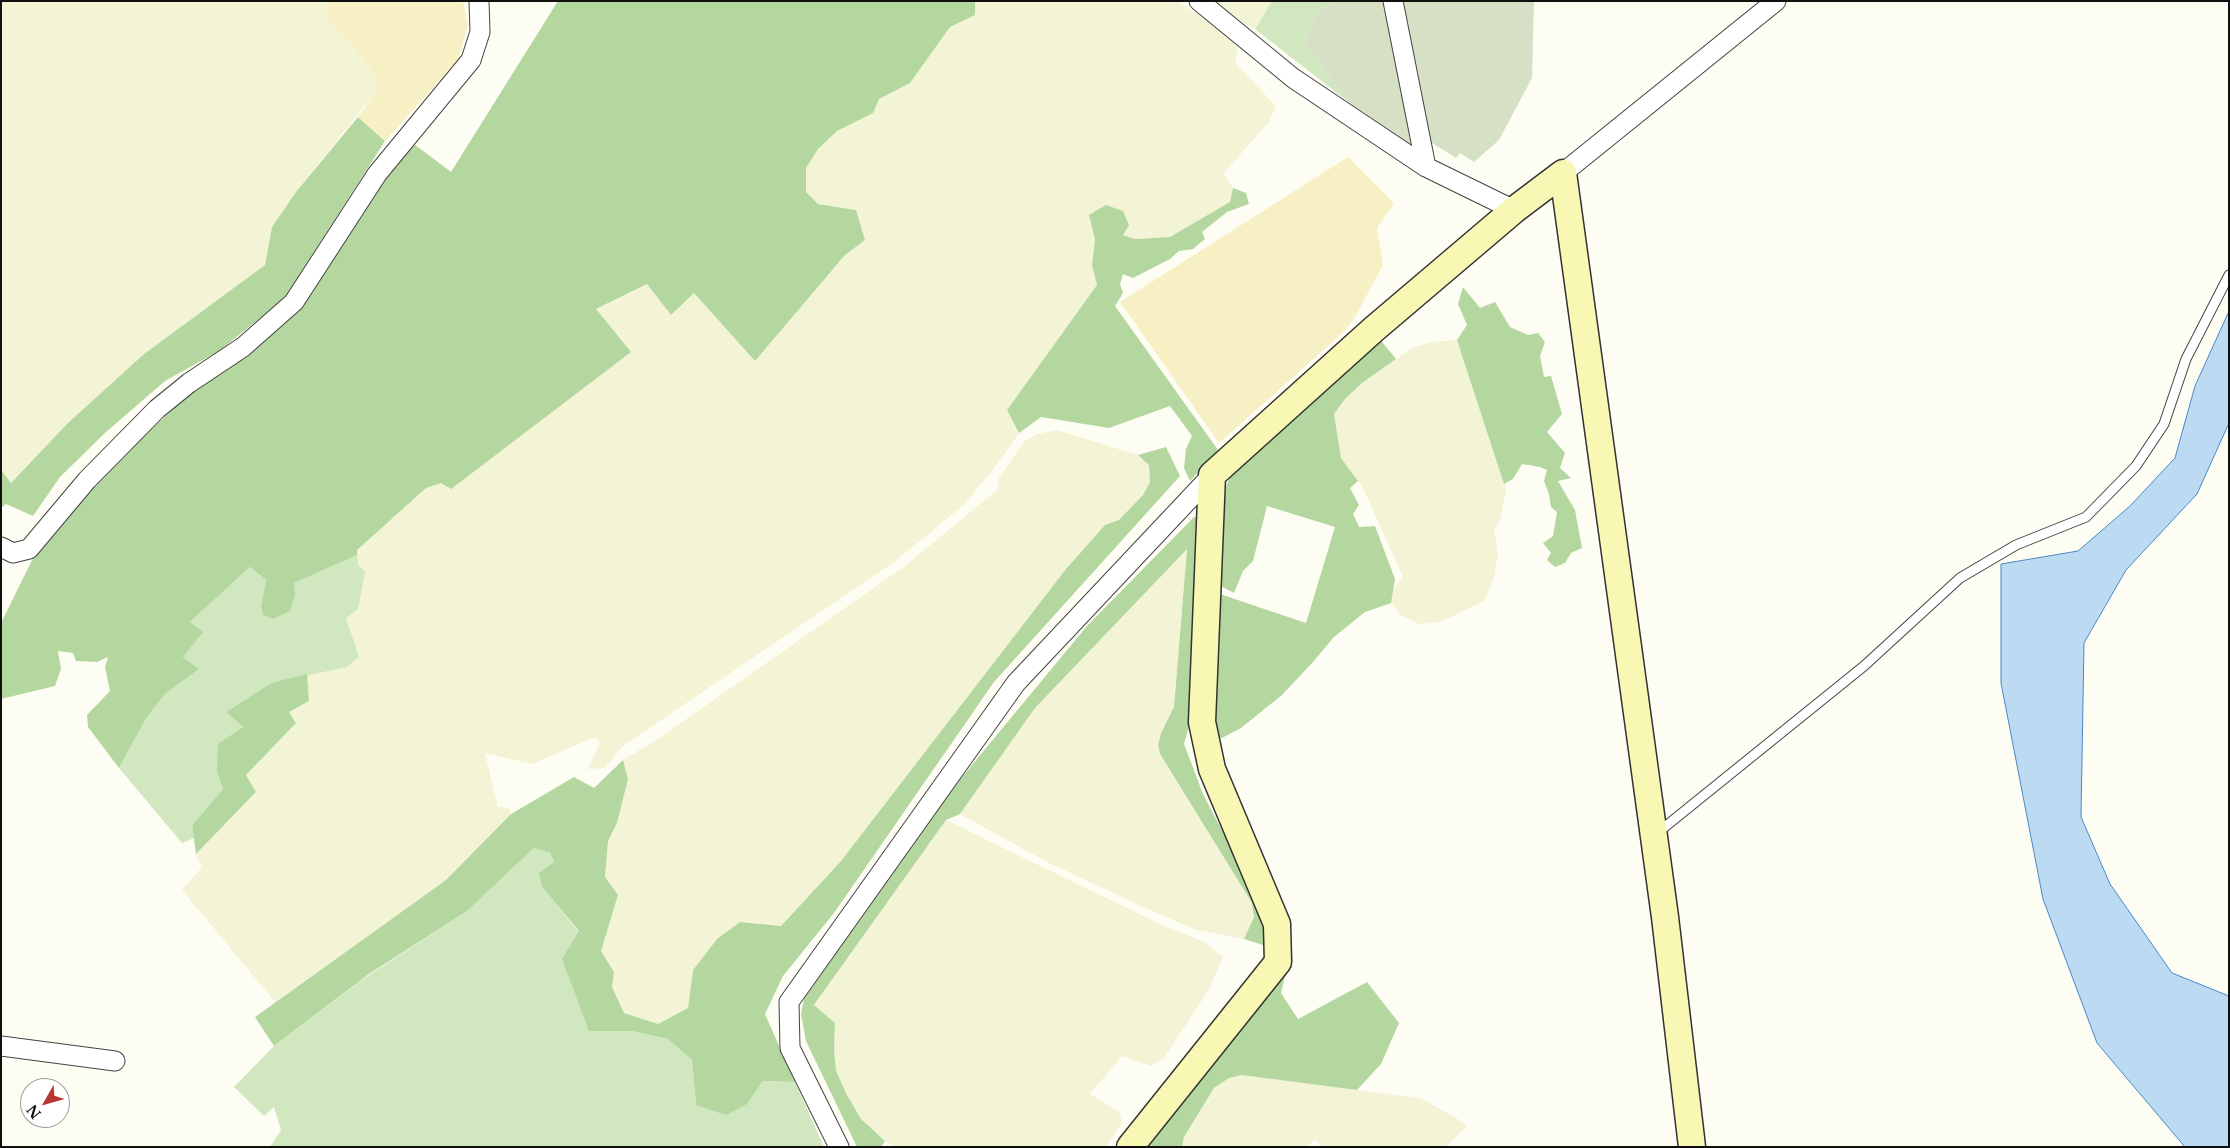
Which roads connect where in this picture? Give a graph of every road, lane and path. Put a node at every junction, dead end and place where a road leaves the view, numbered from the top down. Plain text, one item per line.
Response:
1 (479, 1) edge
2 (1198, 1) edge
3 (1393, 1) edge
4 (1776, 1) edge
5 (1426, 167) junction
6 (1564, 173) junction
7 (1514, 210) junction
8 (2229, 275) edge
9 (1212, 475) junction
10 (1, 547) edge
11 (1654, 835) junction
12 (1, 1046) edge
13 (116, 1061) dead end
14 (839, 1147) edge
15 (1130, 1147) edge
16 (1692, 1147) edge

1 - 10 street
2 - 5 street
3 - 5 street
4 - 6 street
5 - 7 street
6 - 7 street
6 - 11 street
7 - 9 street
8 - 11 lane
9 - 14 street
9 - 15 street
11 - 16 street
12 - 13 street

